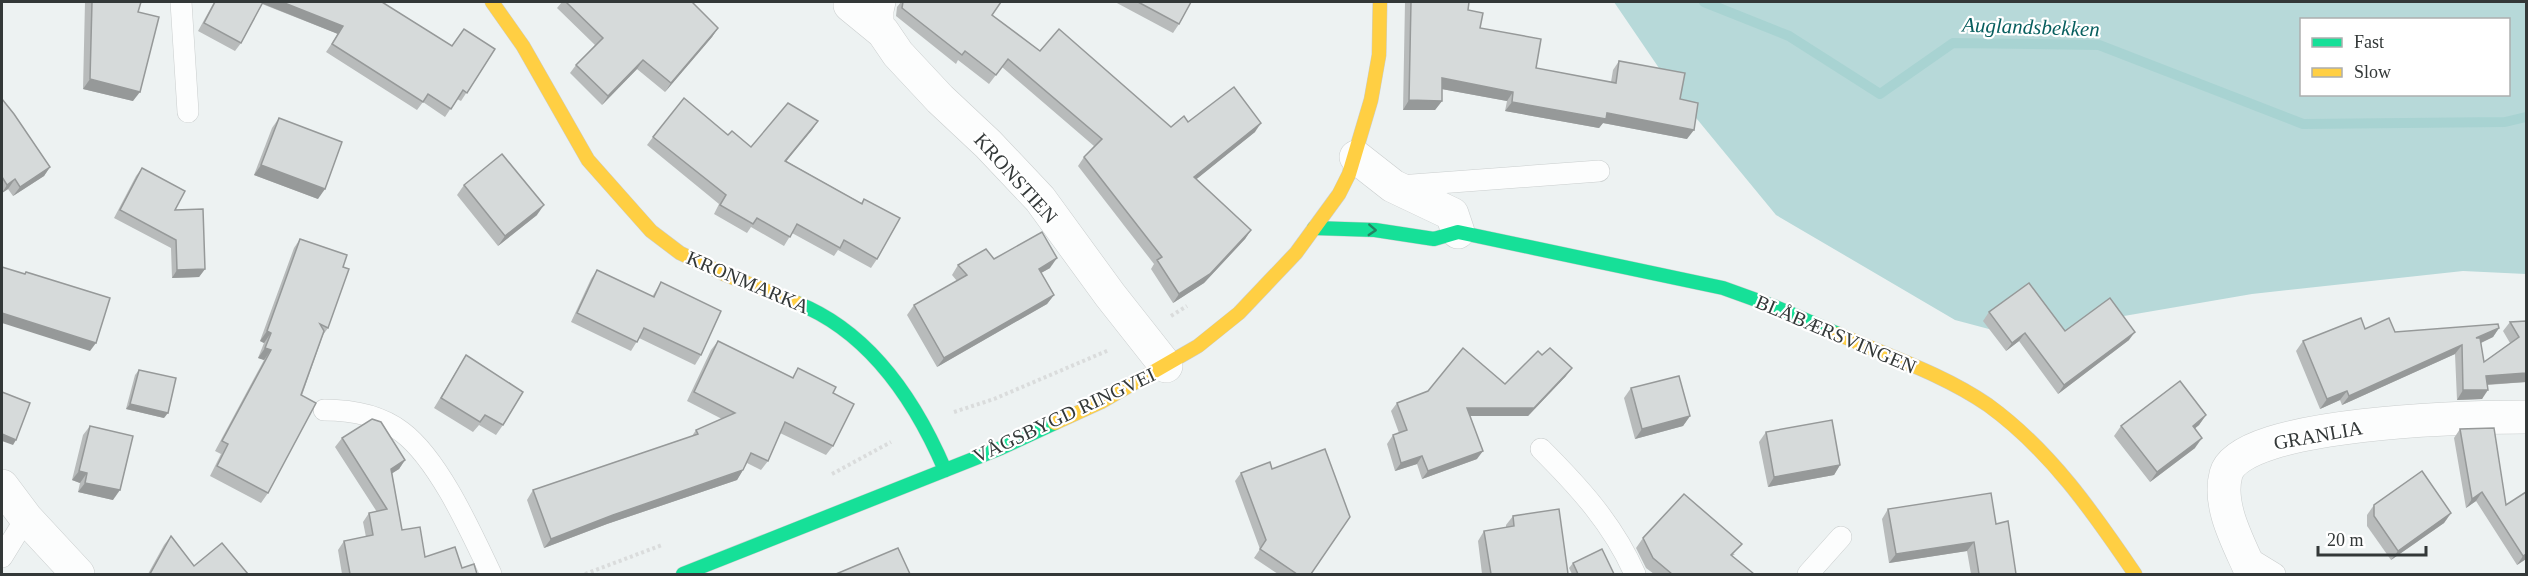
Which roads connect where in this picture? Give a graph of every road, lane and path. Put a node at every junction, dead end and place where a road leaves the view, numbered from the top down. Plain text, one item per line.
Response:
1 (181, 2) edge
2 (492, 2) edge
3 (1380, 2) edge
4 (850, 5) dead end
5 (884, 17) edge
6 (188, 112) dead end
7 (1356, 157) junction
8 (1599, 171) dead end
9 (1393, 186) junction
10 (1314, 228) junction
11 (1458, 232) junction
12 (1196, 301) dead end
13 (1142, 334) junction
14 (1166, 366) junction
15 (324, 410) dead end
16 (2526, 417) edge
17 (921, 423) junction
18 (1541, 449) dead end
19 (945, 470) junction
20 (822, 480) dead end
21 (2, 486) edge
22 (26, 518) junction
23 (1840, 537) dead end
24 (672, 541) dead end
25 (2, 557) edge
26 (2248, 565) edge
27 (78, 574) edge
28 (492, 574) edge
29 (585, 574) edge
30 (683, 574) edge
31 (1635, 574) edge
32 (1808, 574) edge
33 (2135, 574) edge
34 (2275, 574) edge

1 - 6 lane
2 - 17 street, KRONMARKA
3 - 7 street, VÅGSBYGD RINGVEI
4 - 5 street, KRONSTIEN
5 - 13 street, KRONSTIEN
7 - 9 street
7 - 10 street, VÅGSBYGD RINGVEI
8 - 9 lane
9 - 11 street
10 -> 11 street, BLÅBÆRSVINGEN
10 - 14 street, VÅGSBYGD RINGVEI
11 - 33 street, BLÅBÆRSVINGEN
12 - 13 path
13 - 14 street, KRONSTIEN
13 - 17 path
14 - 19 street, VÅGSBYGD RINGVEI
15 - 28 lane
16 - 26 street, GRANLIA
17 - 19 street, KRONMARKA
17 - 20 path
18 - 31 lane
19 - 30 street, VÅGSBYGD RINGVEI
21 - 22 street
22 - 25 lane
22 - 27 street
23 - 32 lane
24 - 29 path
26 - 34 lane

